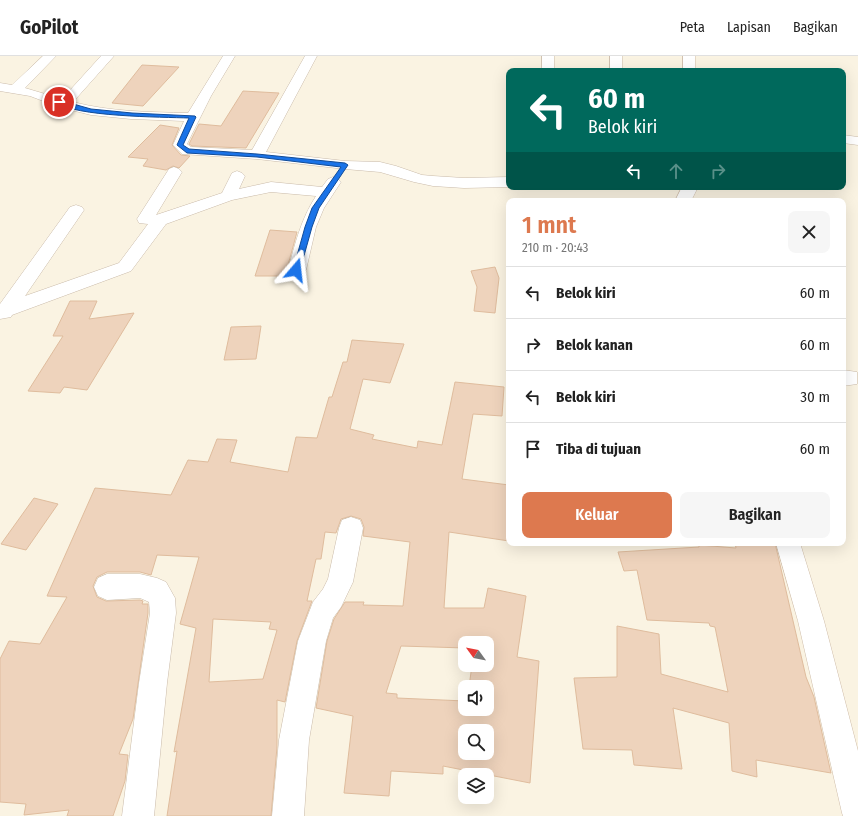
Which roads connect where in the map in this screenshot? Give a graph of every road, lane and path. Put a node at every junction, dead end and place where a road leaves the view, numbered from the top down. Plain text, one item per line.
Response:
1 (50, 56) edge
2 (108, 56) edge
3 (229, 56) edge
4 (311, 56) edge
5 (616, 56) edge
6 (689, 56) edge
7 (616, 68) edge
8 (689, 68) edge
9 (0, 87) edge
10 (15, 90) junction
11 (64, 104) junction
12 (193, 117) junction
13 (846, 139) edge
14 (858, 141) edge
15 (257, 155) junction
16 (345, 165) junction
17 (174, 172) dead end
18 (237, 176) dead end
19 (506, 182) edge
20 (326, 192) junction
21 (228, 196) junction
22 (76, 210) dead end
23 (160, 220) junction
24 (296, 270) dead end
25 (2, 312) edge
26 (351, 528) dead end
27 (789, 546) edge
28 (107, 587) dead end
29 (858, 814) edge
30 (138, 816) edge
31 (288, 816) edge

1 - 10 street
2 - 11 street
3 - 12 street
4 - 15 street
5 - 7 street
6 - 8 street
9 - 10 street
10 - 11 street
11 - 12 street
12 - 15 street
13 - 14 street
15 - 16 street
16 - 19 street
16 - 20 street
17 - 23 street
18 - 21 street
20 - 21 street
20 - 24 street
21 - 23 street
22 - 25 street
23 - 25 street
26 - 31 street
27 - 29 street
28 - 30 street

